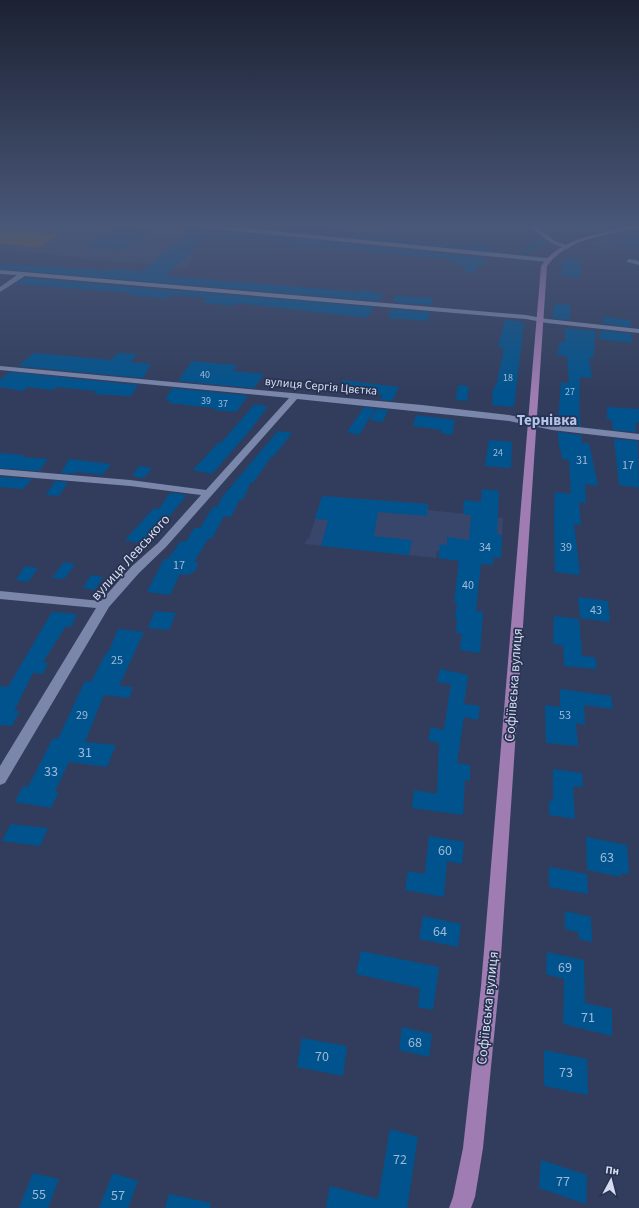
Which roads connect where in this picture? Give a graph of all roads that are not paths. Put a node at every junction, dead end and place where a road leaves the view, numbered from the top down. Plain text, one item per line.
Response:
1 (11, 282) edge
2 (121, 282) edge
3 (543, 282) edge
4 (0, 290) edge
5 (540, 320) junction
6 (639, 331) edge
7 (0, 368) edge
8 (295, 396) junction
9 (533, 423) junction
10 (639, 437) edge
11 (0, 472) edge
12 (208, 493) junction
13 (0, 595) edge
14 (104, 605) junction
15 (0, 779) edge
16 (460, 1208) edge

1 - 4 street
2 - 5 street
3 - 5 main road, Софіївська вулиця
5 - 6 street
5 - 9 main road, Софіївська вулиця
7 - 8 street, вулиця Сергія Цвєтка
8 - 9 street, вулиця Сергія Цвєтка
8 - 12 street, вулиця Левського
9 - 10 street, вулиця Сергія Цвєтка
9 - 16 main road, Софіївська вулиця
11 - 12 street
12 - 14 street, вулиця Левського
13 - 14 street
14 - 15 street, вулиця Левського

